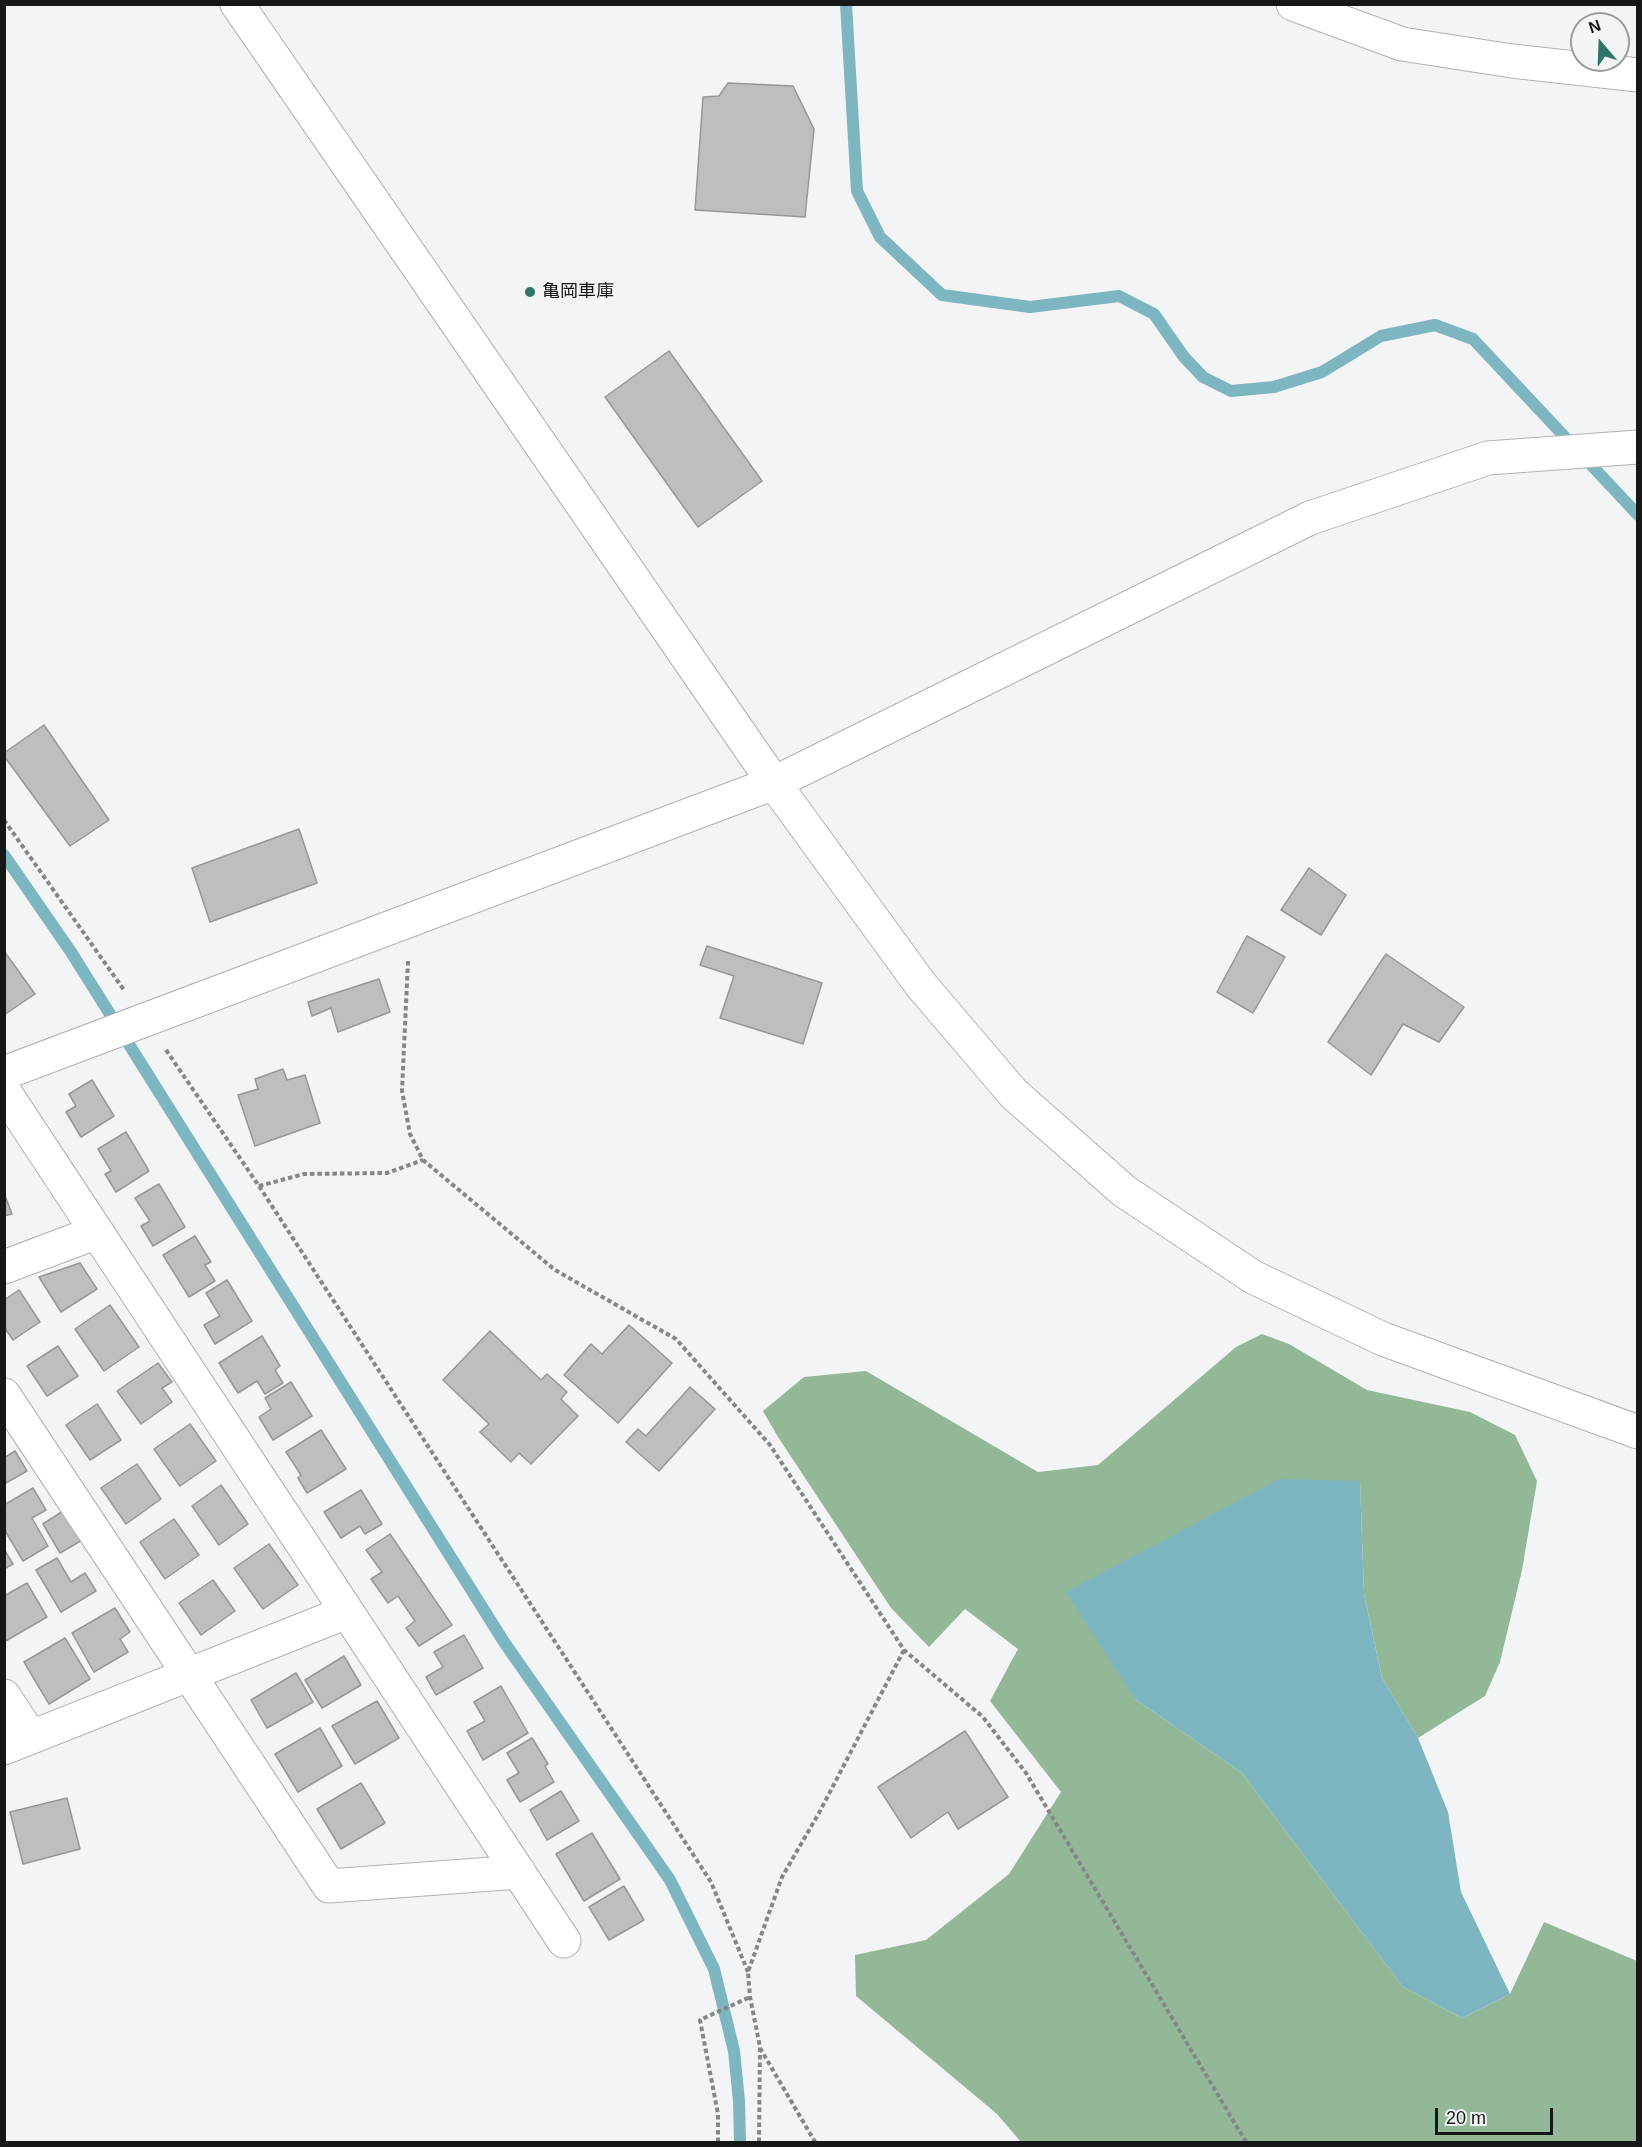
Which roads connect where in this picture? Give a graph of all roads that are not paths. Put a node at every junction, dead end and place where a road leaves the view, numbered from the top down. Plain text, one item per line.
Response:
1 (237, 4) edge
2 (1293, 4) edge
3 (1638, 75) edge
4 (1638, 447) edge
5 (774, 783) junction
6 (4, 1072) edge
7 (4, 1091) edge
8 (97, 1232) junction
9 (4, 1267) edge
10 (4, 1395) edge
11 (1638, 1432) edge
12 (347, 1612) junction
13 (189, 1675) junction
14 (4, 1696) edge
15 (18, 1743) edge
16 (519, 1872) junction
17 (564, 1941) dead end

1 - 5 street
2 - 3 street
4 - 5 street
5 - 6 street
5 - 11 street
7 - 8 street
8 - 9 street
8 - 12 street
10 - 13 street
12 - 13 street
12 - 16 street
13 - 15 street
13 - 16 street
14 - 15 street
16 - 17 street

